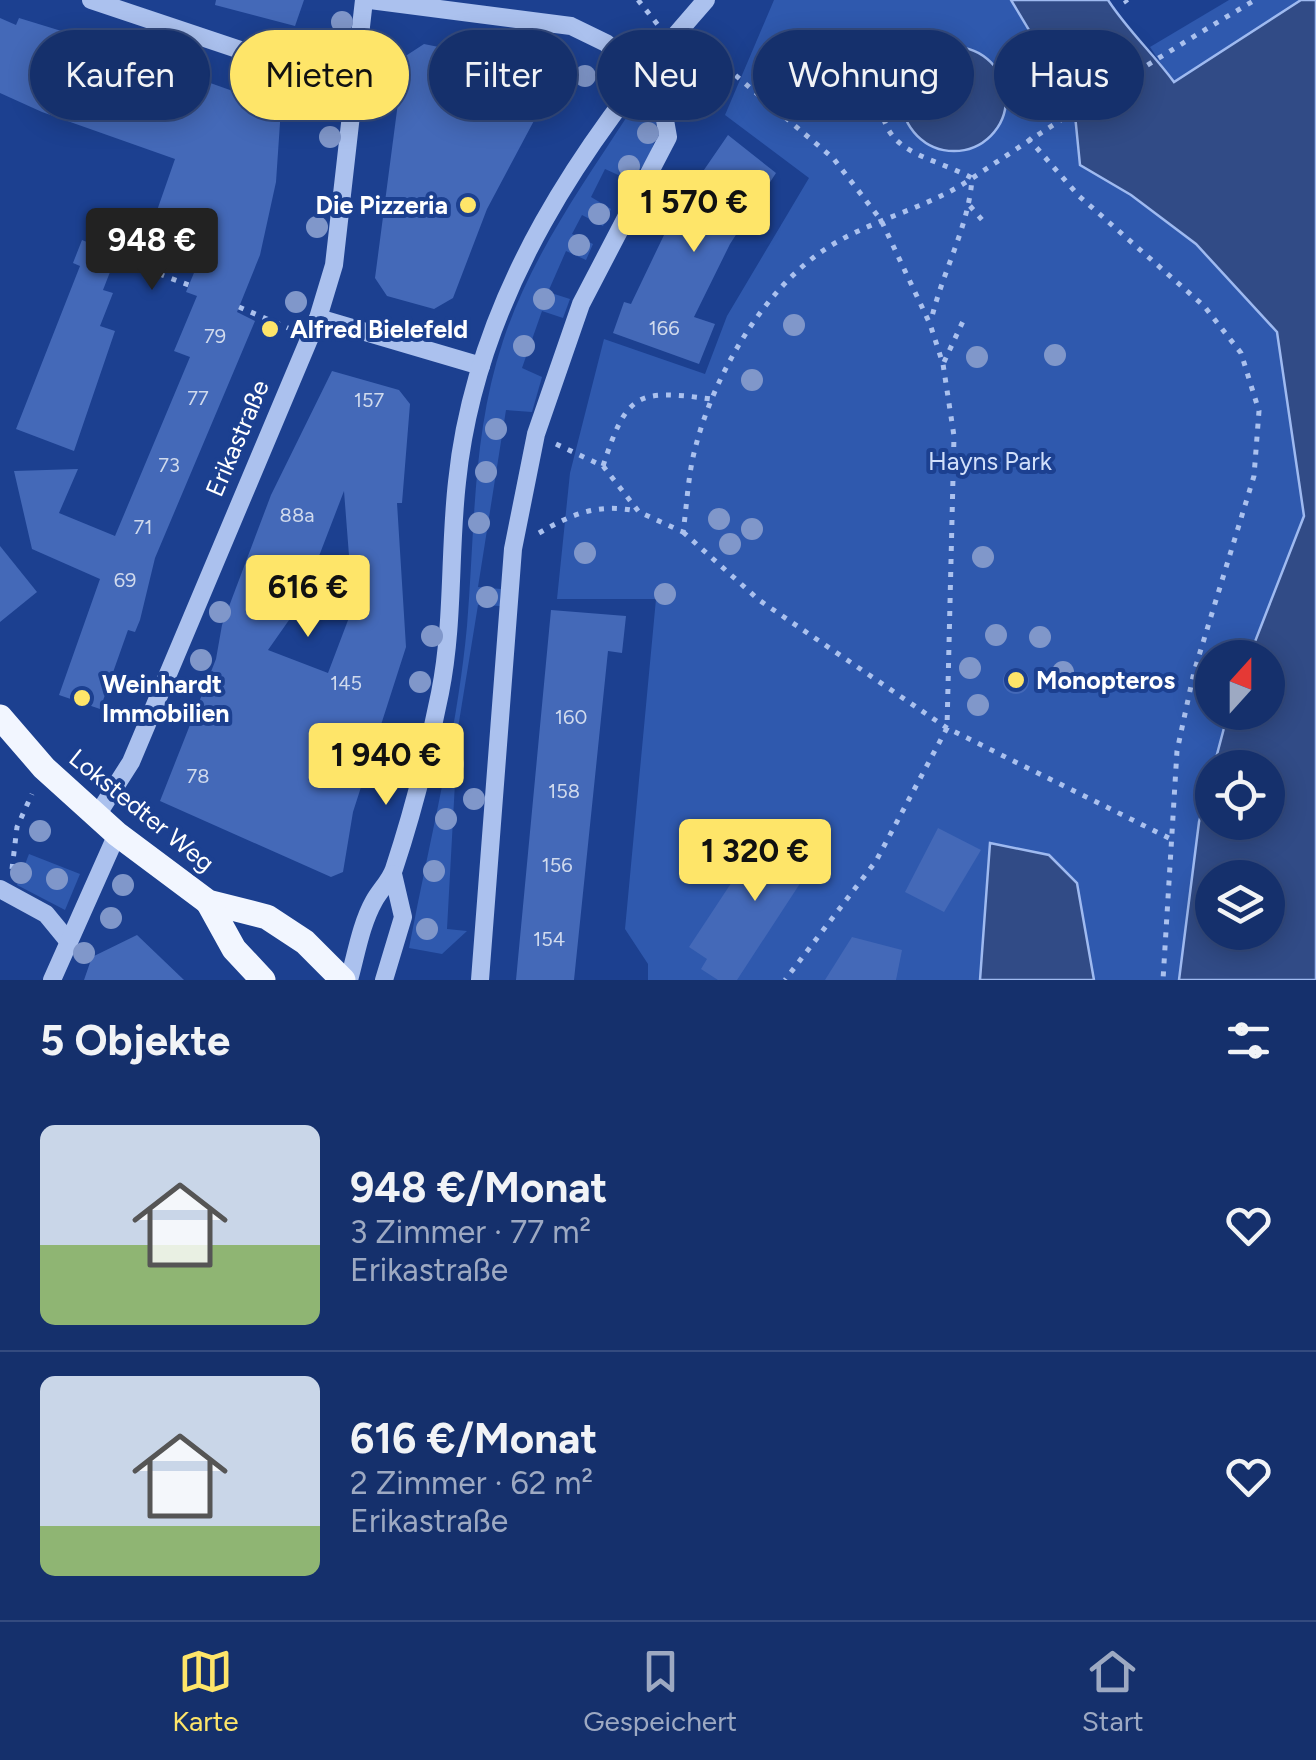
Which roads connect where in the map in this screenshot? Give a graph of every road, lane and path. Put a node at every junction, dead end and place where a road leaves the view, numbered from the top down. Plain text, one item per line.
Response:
1 (91, 0) edge
2 (367, 0) edge
3 (706, 0) edge
4 (1255, 0) edge
5 (362, 30) edge
6 (679, 30) edge
7 (597, 39) edge
8 (230, 46) edge
9 (733, 74) edge
10 (753, 92) edge
11 (349, 120) edge
12 (606, 120) edge
13 (665, 120) edge
14 (786, 120) edge
15 (884, 120) edge
16 (1028, 138) junction
17 (972, 178) junction
18 (970, 206) junction
19 (880, 220) junction
20 (984, 222) dead end
21 (135, 265) dead end
22 (188, 285) dead end
23 (239, 306) dead end
24 (318, 318) junction
25 (964, 318) dead end
26 (930, 324) junction
27 (308, 337) junction
28 (942, 364) junction
29 (481, 366) junction
30 (712, 399) junction
31 (571, 451) dead end
32 (602, 466) junction
33 (639, 512) junction
34 (567, 516) dead end
35 (682, 532) junction
36 (0, 717) edge
37 (947, 728) junction
38 (44, 768) junction
39 (96, 817) junction
40 (117, 834) junction
41 (1172, 839) junction
42 (393, 874) junction
43 (4, 890) edge
44 (208, 902) junction
45 (69, 942) junction
46 (798, 966) junction
47 (52, 980) edge
48 (263, 980) edge
49 (346, 980) edge
50 (384, 980) edge
51 (480, 980) edge
52 (786, 980) edge
53 (796, 980) edge
54 (1164, 980) edge

1 - 8 street
2 - 5 street, Erikastraße
2 - 7 street
3 - 6 street
4 - 16 path
9 - 10 path
11 - 24 street, Erikastraße
12 - 29 street
13 - 51 street
14 - 19 path
15 - 17 path
16 - 17 path
16 - 41 path
17 - 18 path
17 - 19 path
18 - 20 path
18 - 26 path
19 - 26 path
19 - 30 path
21 - 22 path
23 - 27 path
24 - 27 street, Erikastraße
24 - 29 street
25 - 28 path
26 - 28 path
27 - 39 street, Erikastraße
28 - 37 path
29 - 42 street
30 - 32 path
30 - 35 path
31 - 32 path
32 - 33 path
33 - 34 path
33 - 35 path
35 - 37 path
36 - 38 main road, Lokstedter Weg
37 - 41 path
37 - 46 path
38 - 39 main road, Lokstedter Weg
38 - 43 path
39 - 40 main road, Lokstedter Weg
40 - 44 main road, Lokstedter Weg
40 - 45 street
41 - 54 path
42 - 49 street
42 - 50 street
43 - 45 street
44 - 48 main road, Lokstedter Weg
44 - 49 main road, Lokstedter Weg
45 - 47 street
46 - 52 path
46 - 53 path

